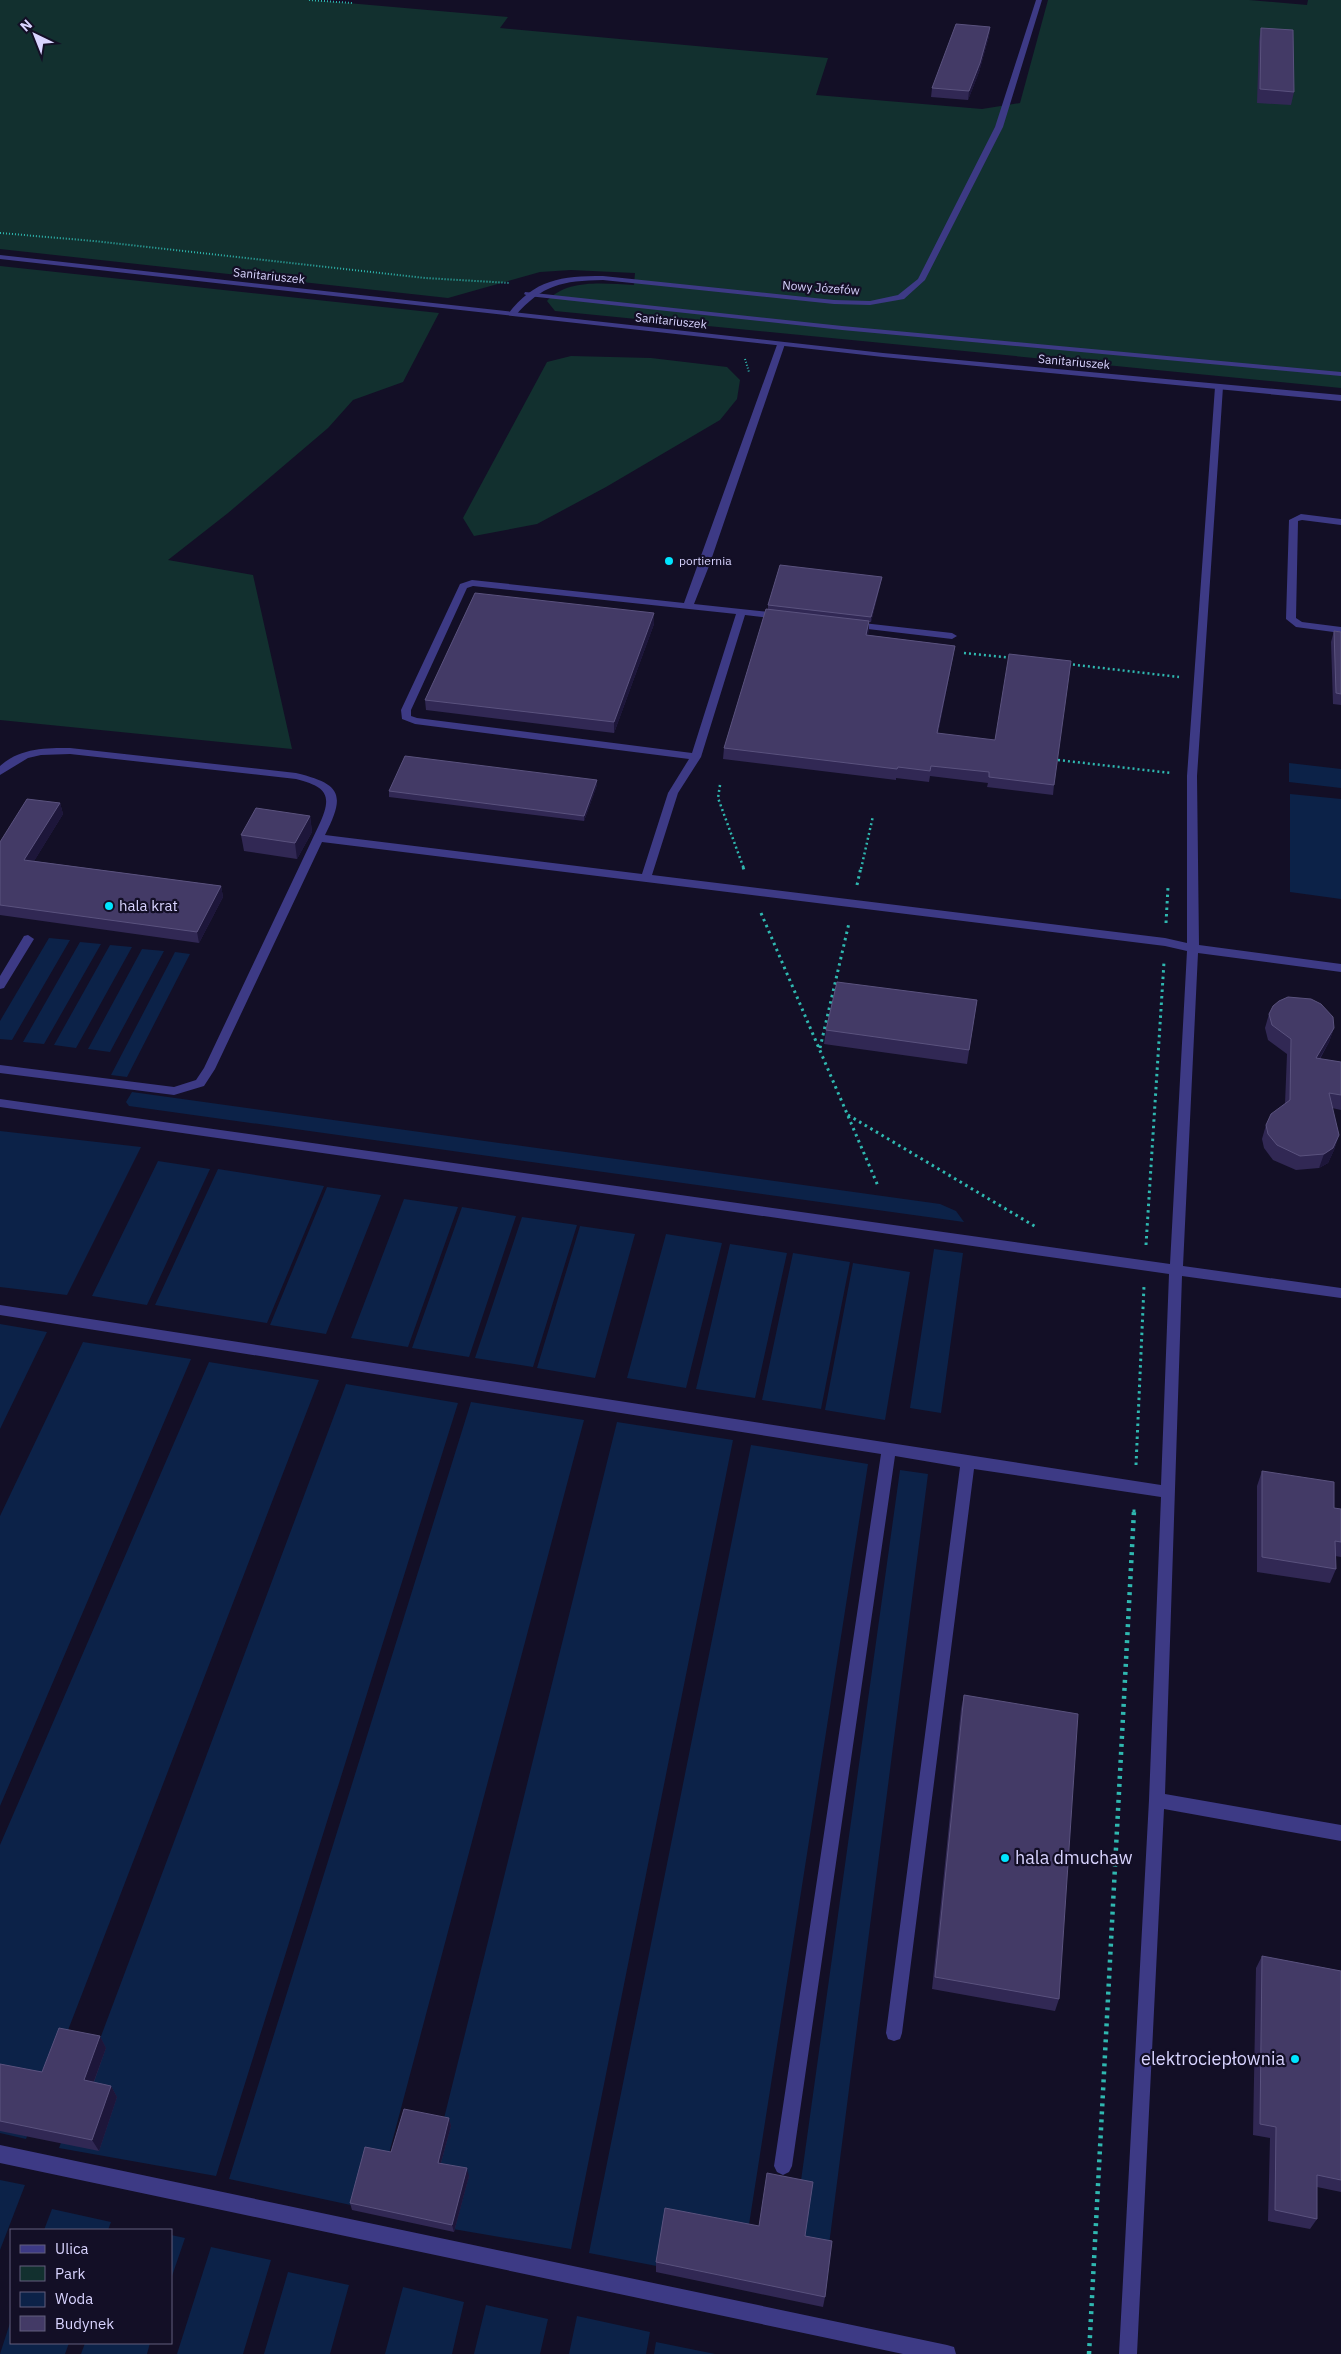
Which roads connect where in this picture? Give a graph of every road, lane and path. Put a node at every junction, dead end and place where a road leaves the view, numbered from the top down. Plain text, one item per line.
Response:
1 (309, 0) edge
2 (1039, 0) edge
3 (352, 3) dead end
4 (0, 232) edge
5 (0, 258) edge
6 (546, 284) junction
7 (528, 294) junction
8 (512, 314) junction
9 (781, 344) junction
10 (1341, 374) edge
11 (1219, 387) junction
12 (1341, 398) edge
13 (1341, 522) edge
14 (688, 606) junction
15 (741, 612) junction
16 (789, 618) edge
17 (846, 624) edge
18 (1341, 630) edge
19 (952, 636) joint
20 (1013, 658) edge
21 (1062, 664) edge
22 (1180, 686) dead end
23 (696, 756) junction
24 (1058, 760) edge
25 (1175, 764) dead end
26 (0, 772) edge
27 (720, 785) dead end
28 (873, 816) dead end
29 (318, 838) junction
30 (646, 878) junction
31 (1168, 883) dead end
32 (752, 891) junction
33 (853, 904) junction
34 (28, 939) dead end
35 (1165, 942) junction
36 (1193, 948) junction
37 (1341, 968) edge
38 (0, 985) edge
39 (820, 1049) junction
40 (0, 1069) edge
41 (0, 1103) edge
42 (848, 1115) junction
43 (878, 1186) dead end
44 (1041, 1230) dead end
45 (1145, 1264) junction
46 (1176, 1269) junction
47 (1341, 1293) edge
48 (0, 1310) edge
49 (889, 1450) junction
50 (968, 1462) junction
51 (1136, 1487) junction
52 (1167, 1492) junction
53 (1157, 1800) junction
54 (1341, 1833) edge
55 (894, 2033) dead end
56 (0, 2154) edge
57 (783, 2166) dead end
58 (946, 2354) edge
59 (1089, 2354) edge
60 (1128, 2354) edge

1 - 3 path
2 - 6 street, Nowy Józefów
4 - 6 path
5 - 8 street, Sanitariuszek
6 - 7 street, Nowy Józefów
7 - 8 street, Nowy Józefów
7 - 10 street
8 - 9 street, Sanitariuszek
9 - 11 street, Sanitariuszek
9 - 14 street
11 - 12 street, Sanitariuszek
11 - 36 street
13 - 18 street
14 - 15 street
14 - 23 street
15 - 16 street
15 - 23 street
17 - 19 street
19 - 20 path
21 - 22 path
23 - 30 street
24 - 25 path
26 - 29 street
27 - 32 path
28 - 33 path
29 - 30 street
29 - 40 street
30 - 32 street
31 - 35 path
32 - 33 street
32 - 39 path
33 - 35 street
33 - 39 path
34 - 38 street
35 - 36 street
35 - 45 path
36 - 37 street
36 - 46 street
39 - 42 path
41 - 45 street
42 - 43 path
42 - 44 path
45 - 46 street
45 - 51 path
46 - 47 street
46 - 52 street
48 - 49 street
49 - 50 street
49 - 57 street
50 - 51 street
50 - 55 street
51 - 52 street
51 - 59 path
52 - 53 street
53 - 54 street
53 - 60 street
56 - 58 street

